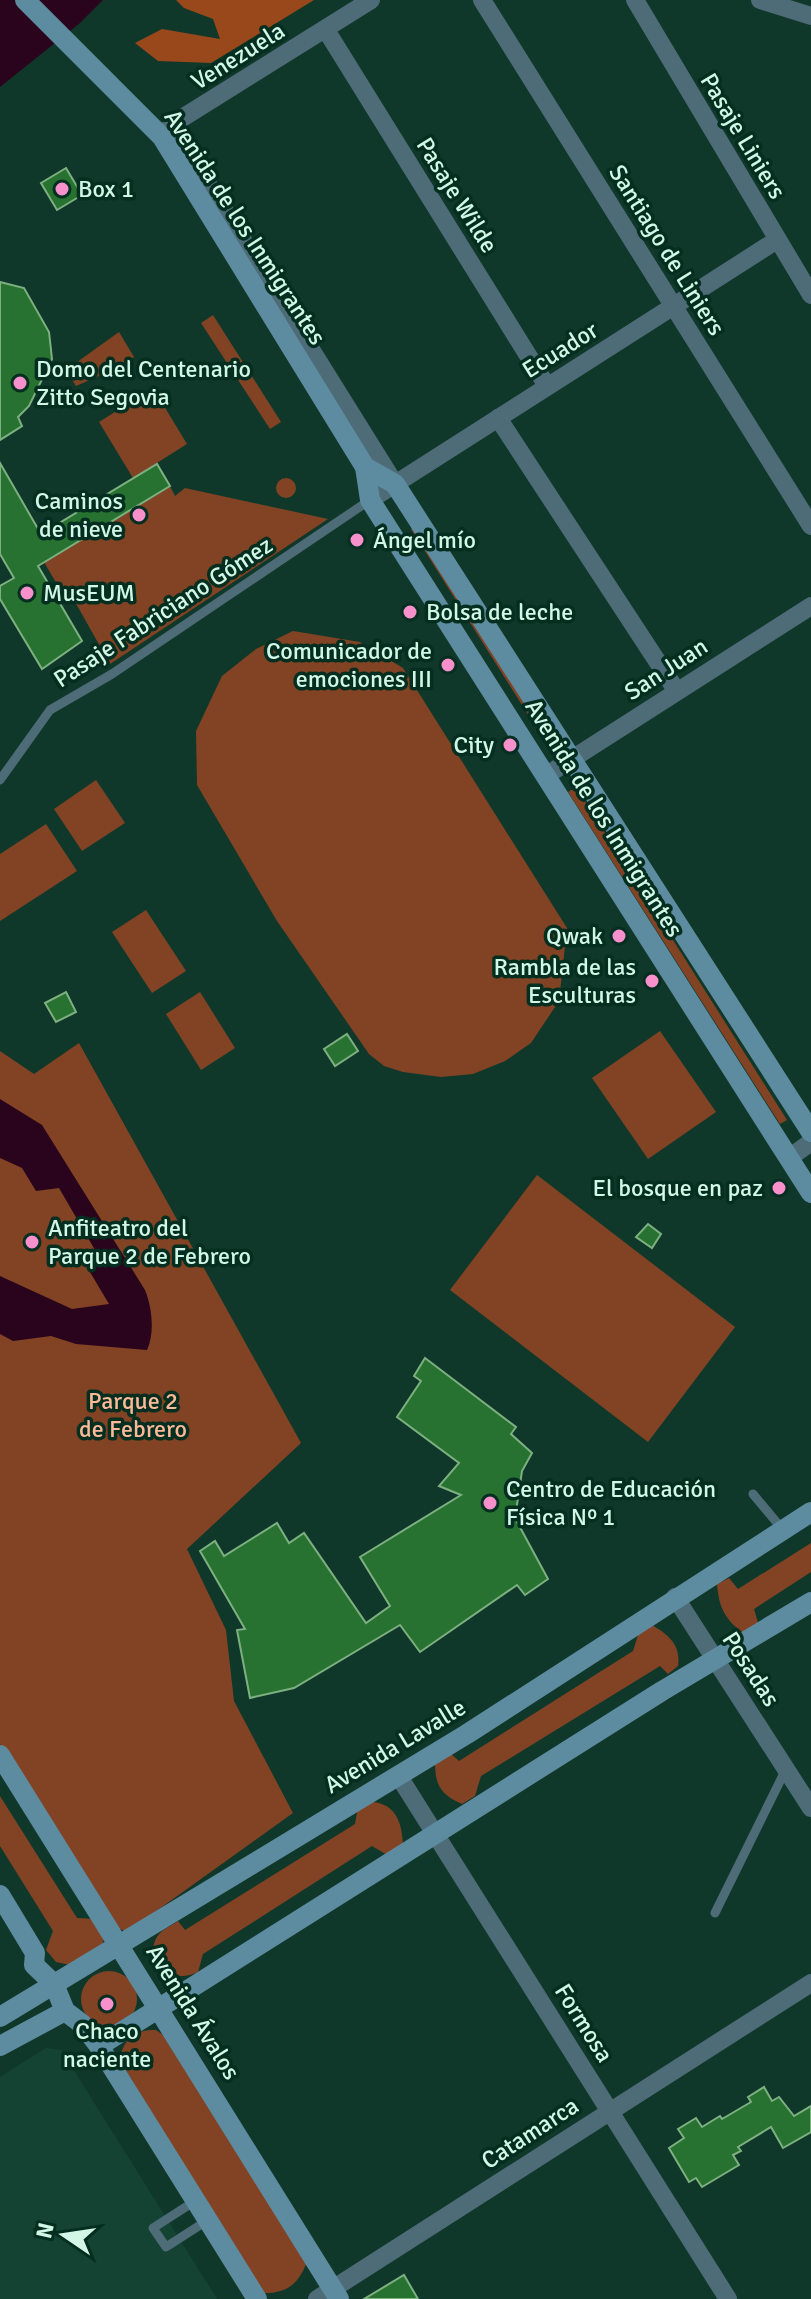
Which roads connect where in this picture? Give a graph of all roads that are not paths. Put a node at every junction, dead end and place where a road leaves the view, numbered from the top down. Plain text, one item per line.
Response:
1 (25, 0) edge
2 (371, 0) edge
3 (482, 0) edge
4 (635, 0) edge
5 (760, 0) edge
6 (811, 16) edge
7 (326, 30) junction
8 (171, 125) joint
9 (777, 240) junction
10 (811, 295) edge
11 (674, 307) junction
12 (547, 386) junction
13 (498, 418) junction
14 (365, 467) junction
15 (395, 484) junction
16 (370, 500) junction
17 (811, 526) edge
18 (811, 606) edge
19 (676, 690) junction
20 (572, 759) junction
21 (547, 775) junction
22 (0, 780) edge
23 (811, 1132) edge
24 (811, 1142) edge
25 (789, 1158) junction
26 (811, 1193) edge
27 (753, 1494) dead end
28 (811, 1512) edge
29 (783, 1530) junction
30 (675, 1597) junction
31 (811, 1602) edge
32 (717, 1661) junction
33 (0, 1755) edge
34 (786, 1769) junction
35 (398, 1775) junction
36 (811, 1808) edge
37 (436, 1834) junction
38 (0, 1895) edge
39 (715, 1913) dead end
40 (118, 1943) junction
41 (811, 1983) edge
42 (54, 1984) junction
43 (161, 2008) junction
44 (65, 2011) junction
45 (0, 2017) edge
46 (0, 2046) edge
47 (99, 2046) junction
48 (611, 2110) junction
49 (195, 2201) junction
50 (208, 2220) junction
51 (330, 2296) edge
52 (257, 2299) edge
53 (728, 2299) edge

1 - 14 main road, Avenida de los Inmigrantes
2 - 7 street, Venezuela
3 - 11 street, Santiago de Liniers
4 - 9 street, Pasaje Liniers
5 - 6 street
7 - 8 street, Venezuela
7 - 12 street, Pasaje Wilde
8 - 15 street, Avenida de los Inmigrantes
9 - 10 street, Pasaje Liniers
9 - 11 street, Ecuador
11 - 12 street, Ecuador
11 - 17 street, Santiago de Liniers
12 - 13 street, Ecuador
13 - 15 street, Ecuador
13 - 19 street
14 - 15 main road, Avenida de los Inmigrantes
14 - 16 main road, Avenida de los Inmigrantes
15 - 16 street, Ecuador
15 - 20 main road, Avenida de los Inmigrantes
16 - 21 main road, Avenida de los Inmigrantes
16 - 22 lane, Pasaje Fabriciano Gómez
18 - 19 street, San Juan
19 - 20 street, San Juan
20 - 21 street, San Juan
20 - 23 main road, Avenida de los Inmigrantes
21 - 25 main road, Avenida de los Inmigrantes
24 - 25 street
25 - 26 main road, Avenida de los Inmigrantes
27 - 29 lane
28 - 29 main road, Avenida Lavalle
29 - 30 main road, Avenida Lavalle
30 - 32 street, Posadas
30 - 35 main road, Avenida Lavalle
31 - 32 main road
32 - 34 street, Posadas
32 - 37 main road
33 - 40 main road, Avenida Ávalos
34 - 36 street, Posadas
34 - 39 lane
35 - 37 street, Formosa
35 - 40 main road, Avenida Lavalle
37 - 43 main road
37 - 48 street, Formosa
38 - 42 main road
40 - 42 main road, Avenida Lavalle
40 - 43 main road, Avenida Ávalos
41 - 48 street, Catamarca
42 - 44 main road
42 - 45 main road, Avenida Lavalle
43 - 47 main road
43 - 51 main road, Avenida Ávalos
44 - 46 main road
44 - 47 main road
47 - 49 main road
48 - 51 street, Catamarca
48 - 53 street, Formosa
49 - 50 main road
49 - 50 lane
50 - 52 main road

